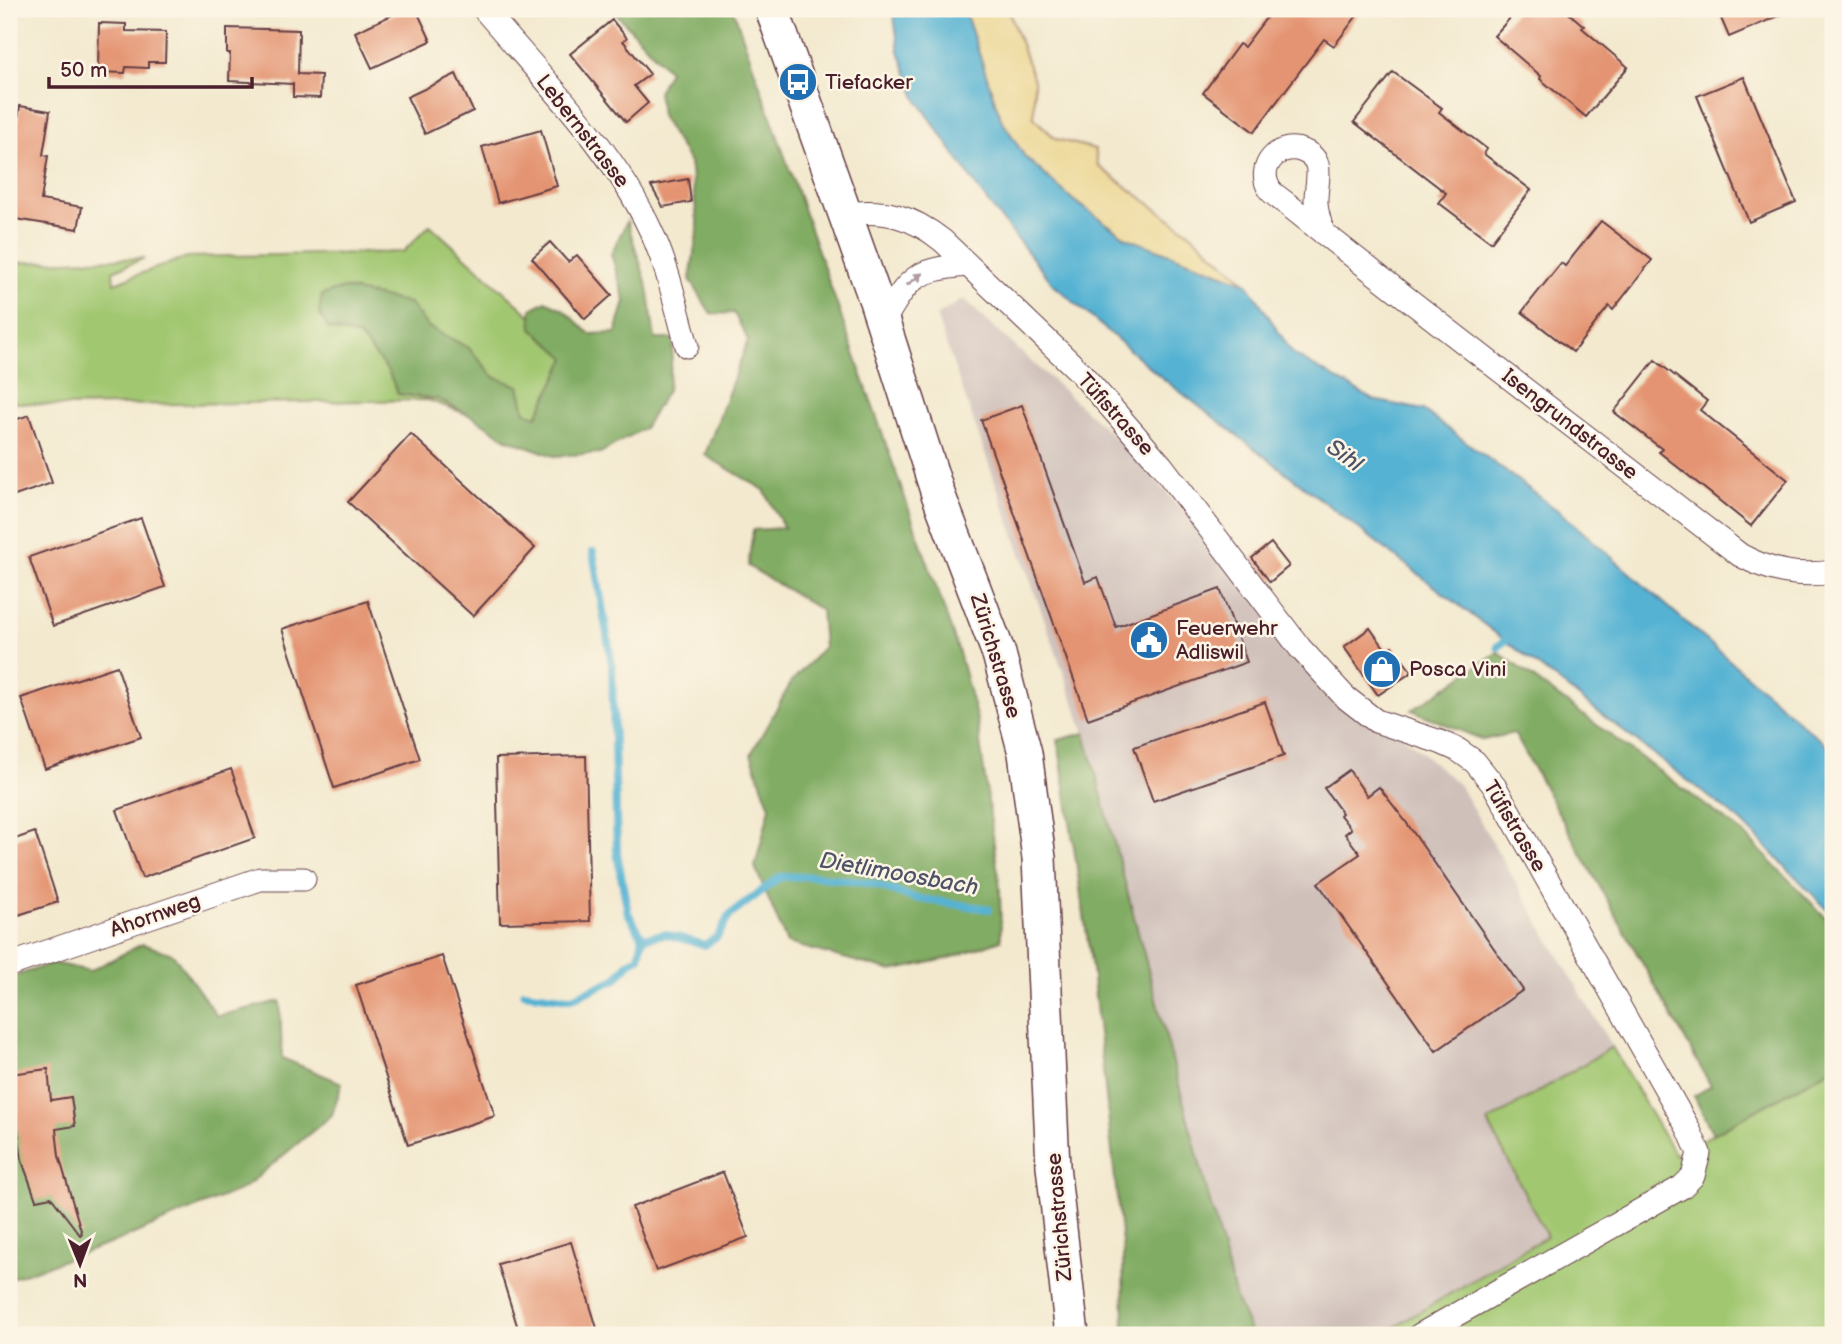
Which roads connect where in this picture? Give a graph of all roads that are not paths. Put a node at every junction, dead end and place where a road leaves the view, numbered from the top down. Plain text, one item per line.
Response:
1 (484, 9) edge
2 (772, 9) edge
3 (846, 214) junction
4 (1323, 233) dead end
5 (967, 265) junction
6 (883, 322) junction
7 (687, 346) dead end
8 (1833, 572) edge
9 (304, 879) dead end
10 (9, 965) edge
11 (1072, 1335) edge
12 (1420, 1335) edge

1 - 7 street, Lebernstrasse
2 - 3 main road, Zürichstrasse
3 - 5 street, Tüfistrasse
3 - 6 main road, Zürichstrasse
4 - 8 street, Isengrundstrasse
6 -> 5 street
5 - 12 street, Tüfistrasse
6 - 11 main road, Zürichstrasse
9 - 10 street, Ahornweg

